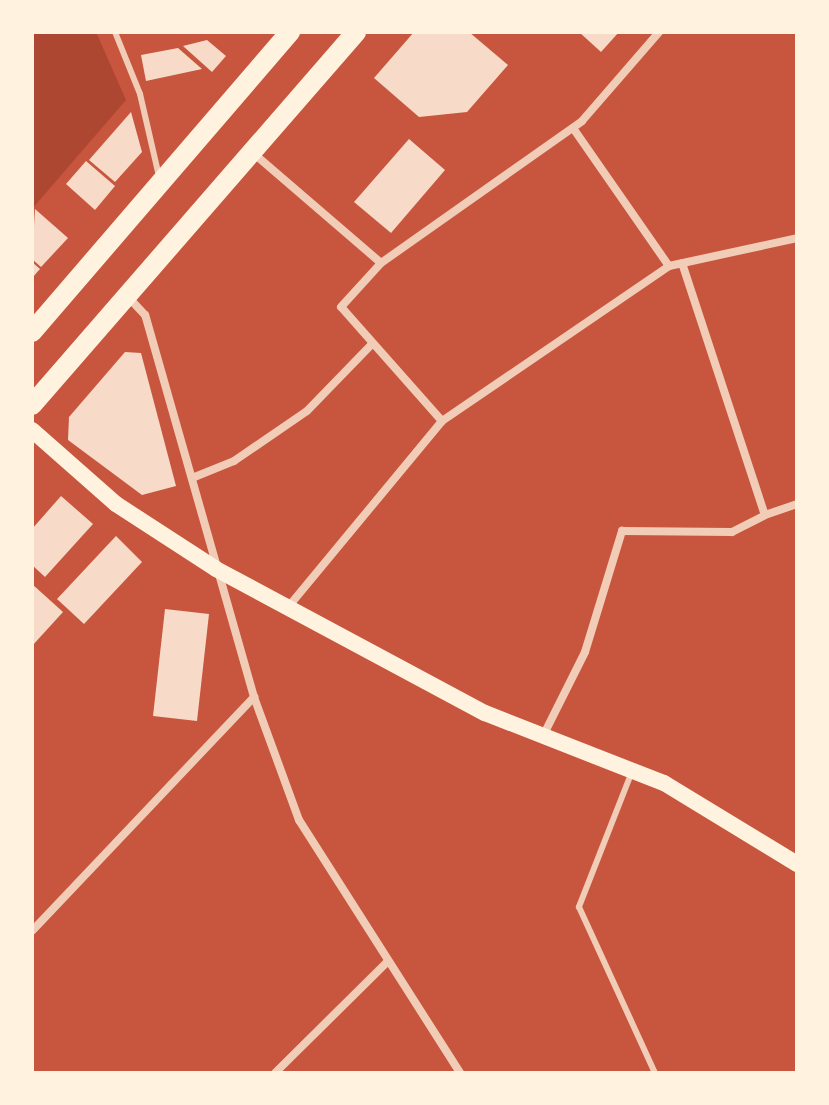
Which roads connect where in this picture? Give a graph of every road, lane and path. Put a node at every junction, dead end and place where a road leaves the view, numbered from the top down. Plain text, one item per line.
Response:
1 (115, 32) edge
2 (290, 32) edge
3 (356, 32) edge
4 (659, 32) edge
5 (573, 128) junction
6 (252, 152) junction
7 (160, 184) junction
8 (797, 238) edge
9 (381, 263) junction
10 (682, 263) junction
11 (669, 266) junction
12 (127, 295) junction
13 (32, 332) edge
14 (371, 345) junction
15 (32, 405) edge
16 (442, 421) junction
17 (32, 430) edge
18 (192, 478) junction
19 (797, 504) edge
20 (765, 515) junction
21 (216, 569) junction
22 (289, 606) junction
23 (254, 697) junction
24 (542, 739) junction
25 (633, 770) junction
26 (797, 864) edge
27 (32, 931) edge
28 (388, 961) junction
29 (275, 1073) edge
30 (460, 1073) edge
31 (655, 1073) edge

1 - 7 lane
2 - 7 main road
3 - 6 main road
4 - 5 street
5 - 9 street
5 - 11 street
6 - 9 street
6 - 12 main road
7 - 13 main road
8 - 10 street
9 - 14 street
10 - 11 street
10 - 20 street
11 - 16 street
12 - 15 main road
12 - 18 street
14 - 16 street
14 - 18 street
16 - 22 street
17 - 21 main road
18 - 21 street
19 - 20 street
20 - 24 street
21 - 22 main road
21 - 23 street
22 - 24 main road
23 - 27 street
23 - 28 street
24 - 25 main road
25 - 26 main road
25 - 31 lane
28 - 29 street
28 - 30 street

